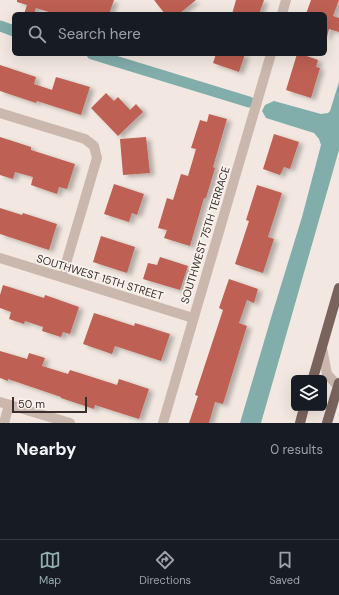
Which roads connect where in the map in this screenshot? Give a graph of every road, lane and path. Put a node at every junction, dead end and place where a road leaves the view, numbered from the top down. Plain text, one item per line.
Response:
1 (286, 0) edge
2 (283, 12) edge
3 (270, 56) edge
4 (0, 113) edge
5 (0, 258) edge
6 (62, 277) junction
7 (339, 288) edge
8 (193, 318) junction
9 (322, 348) junction
10 (314, 375) edge
11 (339, 386) edge
12 (5, 403) edge
13 (303, 411) edge
14 (4, 423) edge
15 (70, 423) edge
16 (163, 423) edge
17 (300, 423) edge
18 (327, 423) edge

1 - 2 street
3 - 8 street, SOUTHWEST 75TH TERRACE
4 - 6 street
5 - 6 street, SOUTHWEST 15TH STREET
6 - 8 street, SOUTHWEST 15TH STREET
7 - 9 main road
8 - 16 street, SOUTHWEST 75TH TERRACE
9 - 10 main road
9 - 11 street
11 - 18 main road
12 - 14 street
12 - 15 street
13 - 17 main road

